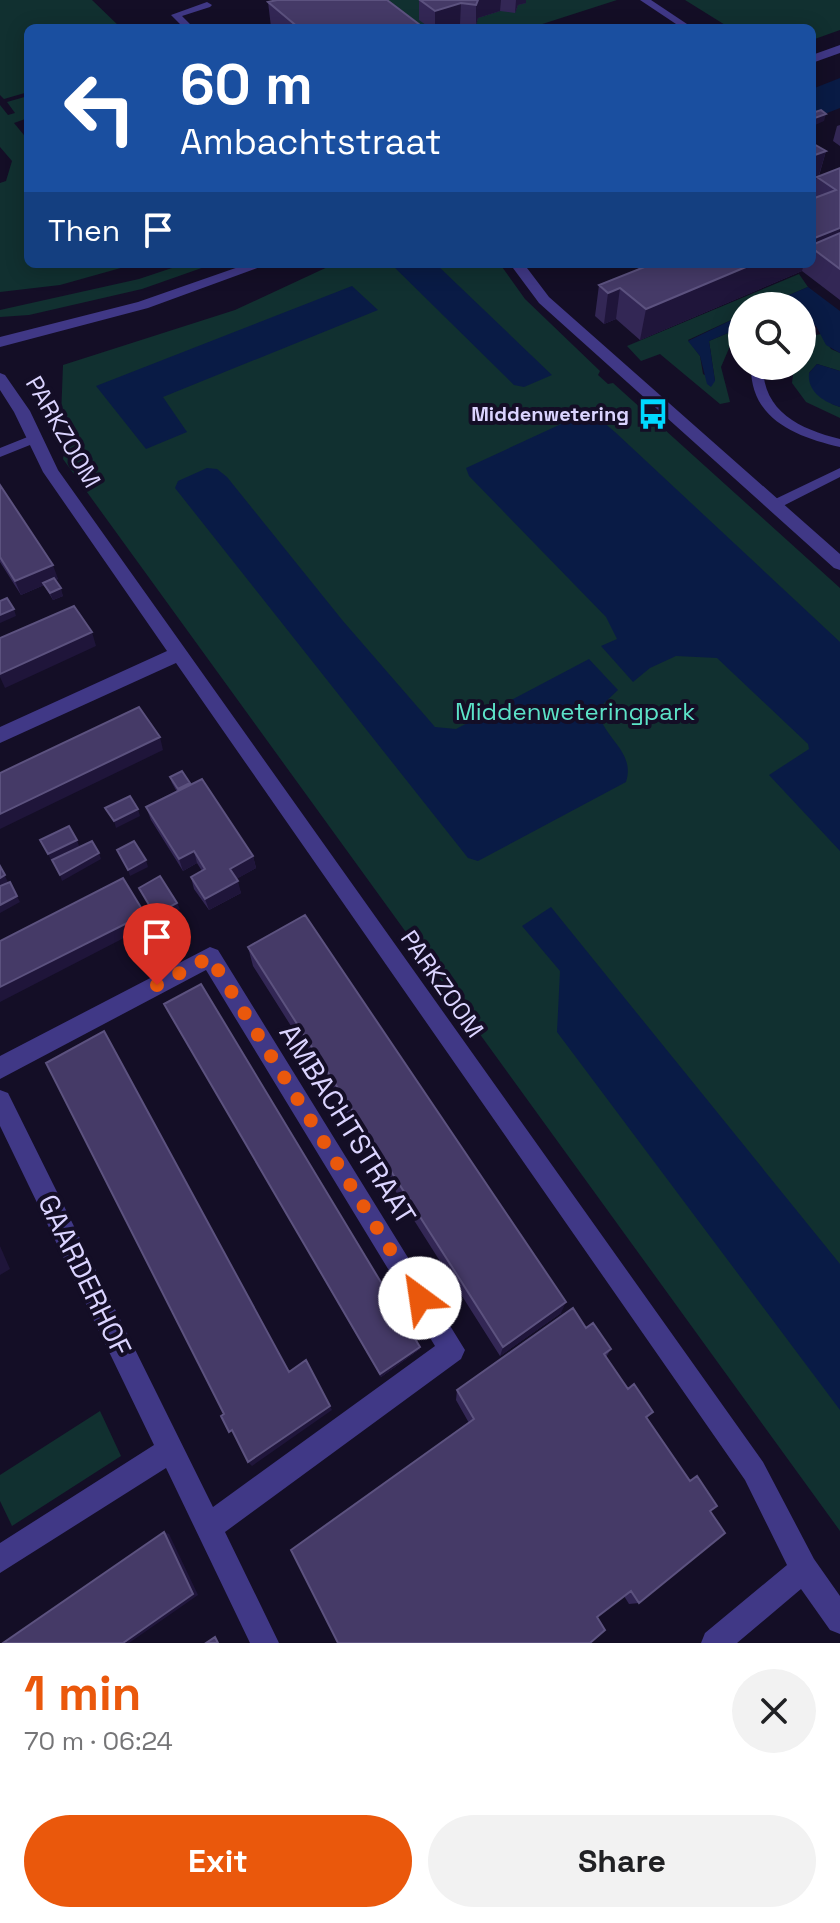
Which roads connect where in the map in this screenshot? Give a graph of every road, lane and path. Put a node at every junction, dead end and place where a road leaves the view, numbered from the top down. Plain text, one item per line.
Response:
1 (645, 0) edge
2 (207, 5) dead end
3 (185, 24) edge
4 (682, 24) edge
5 (840, 49) edge
6 (816, 58) edge
7 (249, 268) edge
8 (520, 268) edge
9 (0, 342) edge
10 (0, 378) edge
11 (758, 380) edge
12 (35, 438) junction
13 (840, 443) edge
14 (0, 453) edge
15 (840, 472) edge
16 (774, 505) junction
17 (840, 564) edge
18 (179, 654) junction
19 (0, 735) edge
20 (0, 1068) edge
21 (0, 1101) edge
22 (170, 1450) junction
23 (210, 1526) junction
24 (0, 1559) edge
25 (804, 1569) junction
26 (840, 1620) edge
27 (265, 1643) edge
28 (715, 1643) edge

1 - 4 lane
2 - 3 lane
5 - 6 street
7 - 9 street
8 - 16 street
10 - 12 street, PARKZOOM
11 - 13 lane
12 - 14 lane
12 - 18 street, PARKZOOM
15 - 16 lane
16 - 17 street
18 - 19 street
18 - 25 street, PARKZOOM
20 - 23 street, AMBACHTSTRAAT
21 - 22 street, GAARDERHOF
22 - 23 street, GAARDERHOF
22 - 24 street
23 - 27 street, GAARDERHOF
25 - 26 street, PARKZOOM
25 - 28 street

